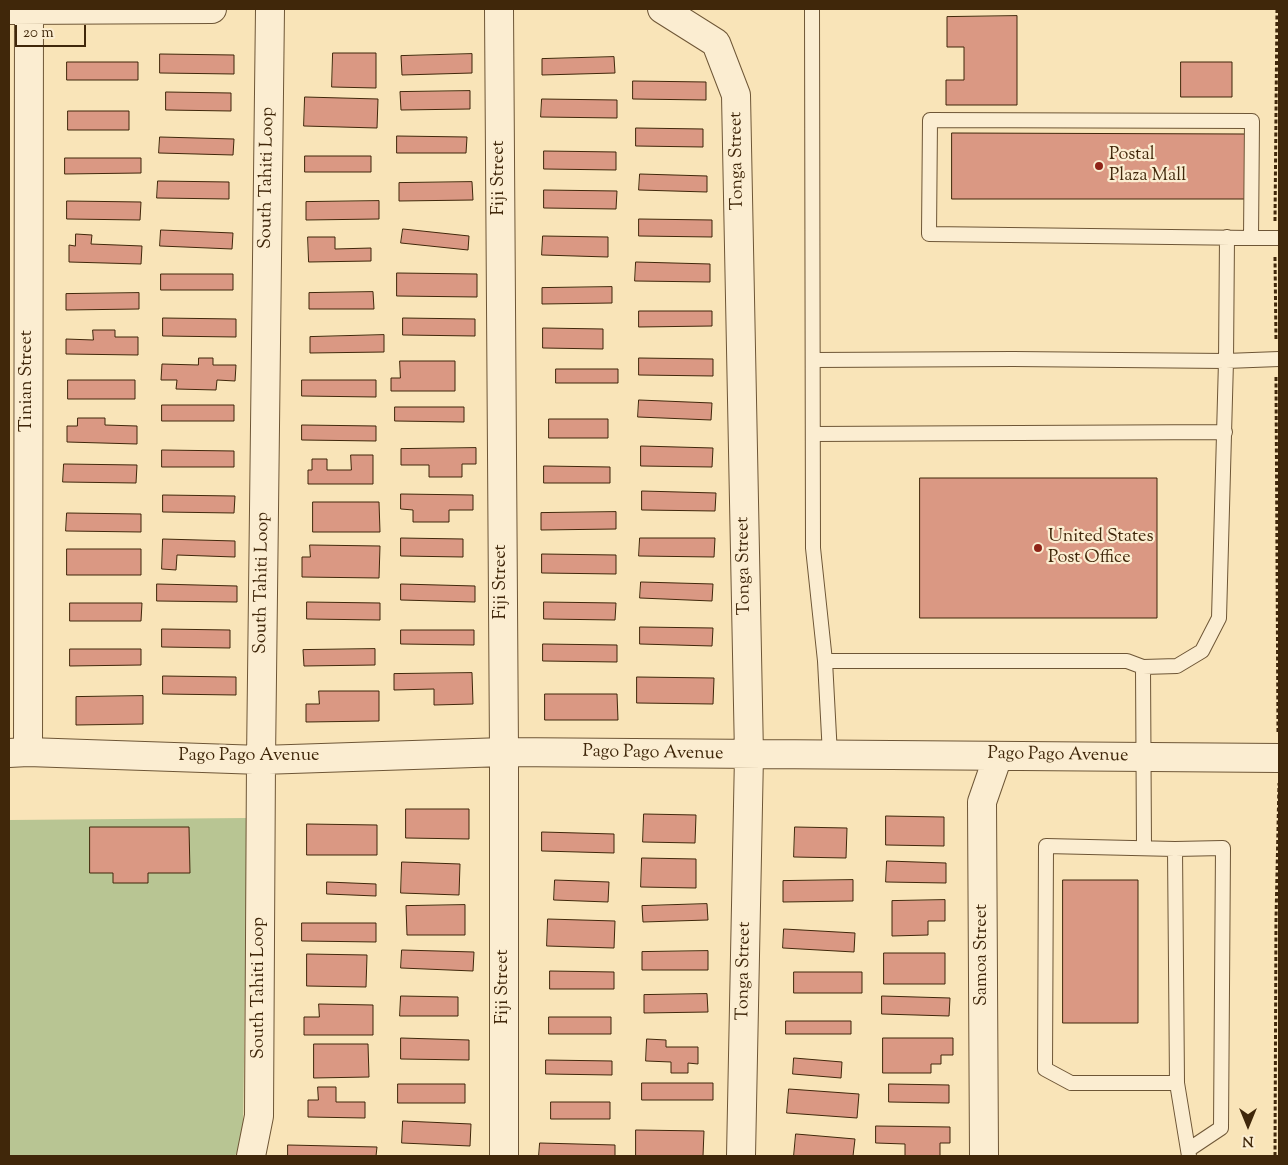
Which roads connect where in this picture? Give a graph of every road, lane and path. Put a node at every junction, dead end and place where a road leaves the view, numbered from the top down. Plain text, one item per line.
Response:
1 (212, 9) edge
2 (270, 9) edge
3 (499, 9) edge
4 (662, 9) edge
5 (812, 9) edge
6 (1277, 9) edge
7 (19, 10) edge
8 (1227, 238) junction
9 (1251, 238) junction
10 (1277, 238) edge
11 (1278, 359) edge
12 (812, 360) junction
13 (1226, 362) junction
14 (1225, 432) junction
15 (812, 434) junction
16 (825, 661) junction
17 (1142, 667) junction
18 (1279, 747) edge
19 (504, 752) junction
20 (18, 753) edge
21 (749, 755) junction
22 (830, 755) junction
23 (998, 756) junction
24 (1144, 757) junction
25 (261, 760) junction
26 (1279, 779) edge
27 (1144, 848) junction
28 (1175, 849) junction
29 (1177, 1083) junction
30 (1189, 1153) edge
31 (251, 1156) edge
32 (504, 1156) edge
33 (742, 1156) edge
34 (984, 1156) edge
35 (1275, 1156) edge

1 - 7 street
2 - 25 street, South Tahiti Loop
3 - 19 street, Fiji Street
4 - 21 street, Tonga Street
5 - 12 lane
6 - 10 path
7 - 20 street, Tinian Street
8 - 9 lane
8 - 9 lane
8 - 13 lane
9 - 10 lane
10 - 11 path
11 - 13 lane
11 - 18 path
12 - 13 lane
12 - 15 lane
13 - 14 lane
14 - 15 lane
14 - 17 lane
15 - 16 lane
16 - 17 lane
16 - 22 lane
17 - 24 lane
18 - 24 street, Pago Pago Avenue
19 - 21 street, Pago Pago Avenue
19 - 25 street, Pago Pago Avenue
19 - 32 street, Fiji Street
20 - 25 street, Pago Pago Avenue
21 - 22 street, Pago Pago Avenue
21 - 33 street, Tonga Street
22 - 23 street, Pago Pago Avenue
23 - 24 street, Pago Pago Avenue
23 - 34 street, Samoa Street
24 - 27 lane
25 - 31 street, South Tahiti Loop
26 - 35 path
27 - 28 lane
27 - 29 lane
28 - 29 lane
28 - 30 lane
29 - 30 lane

